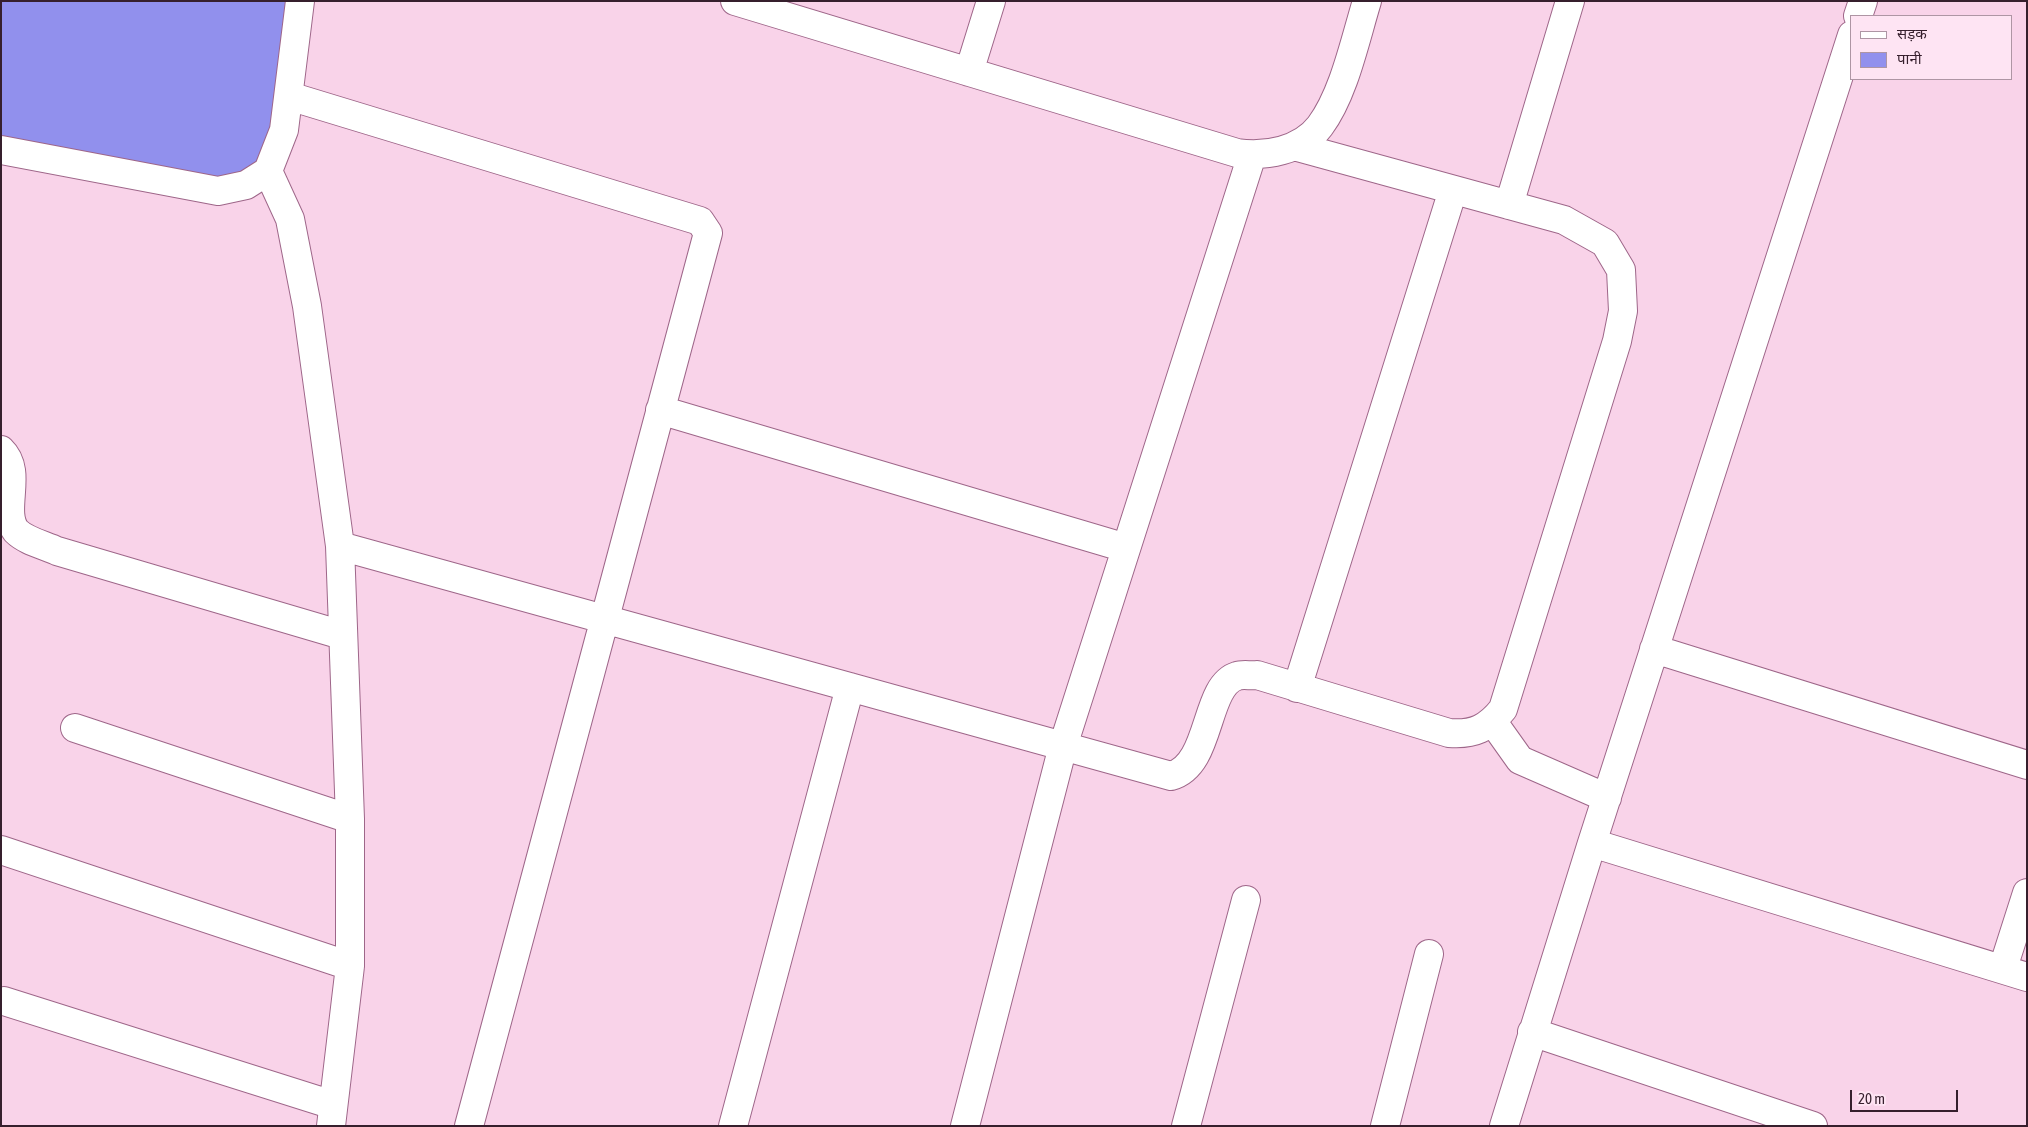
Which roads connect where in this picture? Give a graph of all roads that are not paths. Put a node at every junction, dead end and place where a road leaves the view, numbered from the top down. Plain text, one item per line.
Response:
1 (300, 1) edge
2 (735, 1) edge
3 (990, 1) edge
4 (1367, 1) edge
5 (1570, 1) edge
6 (1863, 1) edge
7 (1858, 15) edge
8 (1850, 41) edge
9 (969, 72) junction
10 (289, 96) junction
11 (1294, 146) junction
12 (1, 150) edge
13 (1252, 155) junction
14 (268, 171) junction
15 (1453, 190) junction
16 (1509, 205) junction
17 (660, 410) junction
18 (1, 450) edge
19 (340, 546) junction
20 (1126, 548) junction
21 (603, 618) junction
22 (342, 635) junction
23 (1654, 649) junction
24 (850, 687) junction
25 (1297, 688) junction
26 (1492, 722) junction
27 (75, 728) dead end
28 (1063, 746) junction
29 (2027, 765) edge
30 (1607, 798) junction
31 (350, 820) junction
32 (1592, 843) junction
33 (1, 850) edge
34 (2027, 893) edge
35 (1246, 900) dead end
36 (1429, 954) dead end
37 (350, 966) junction
38 (2015, 973) edge
39 (4, 1002) dead end
40 (1532, 1032) junction
41 (332, 1115) edge
42 (469, 1126) edge
43 (733, 1126) edge
44 (965, 1126) edge
45 (1186, 1126) edge
46 (1386, 1126) edge
47 (1504, 1126) edge
48 (1814, 1126) edge

1 - 10 street
2 - 9 street
3 - 9 street
4 - 11 street
5 - 16 street
6 - 7 street
8 - 23 street
9 - 13 street
10 - 14 street
10 - 17 street
11 - 13 street
11 - 15 street
12 - 14 street
13 - 20 street
14 - 19 street
15 - 16 street
15 - 25 street
16 - 26 street
17 - 20 street
17 - 21 street
18 - 22 street
19 - 21 street
19 - 22 street
20 - 28 street
21 - 24 street
21 - 42 street
22 - 31 street
23 - 29 street
23 - 30 street
24 - 28 street
24 - 43 street
25 - 26 street
25 - 28 street
26 - 30 street
27 - 31 street
28 - 44 street
30 - 32 street
31 - 37 street
32 - 38 street
32 - 40 street
33 - 37 street
34 - 38 street
35 - 45 street
36 - 46 street
37 - 41 street
39 - 41 street
40 - 47 street
40 - 48 street

